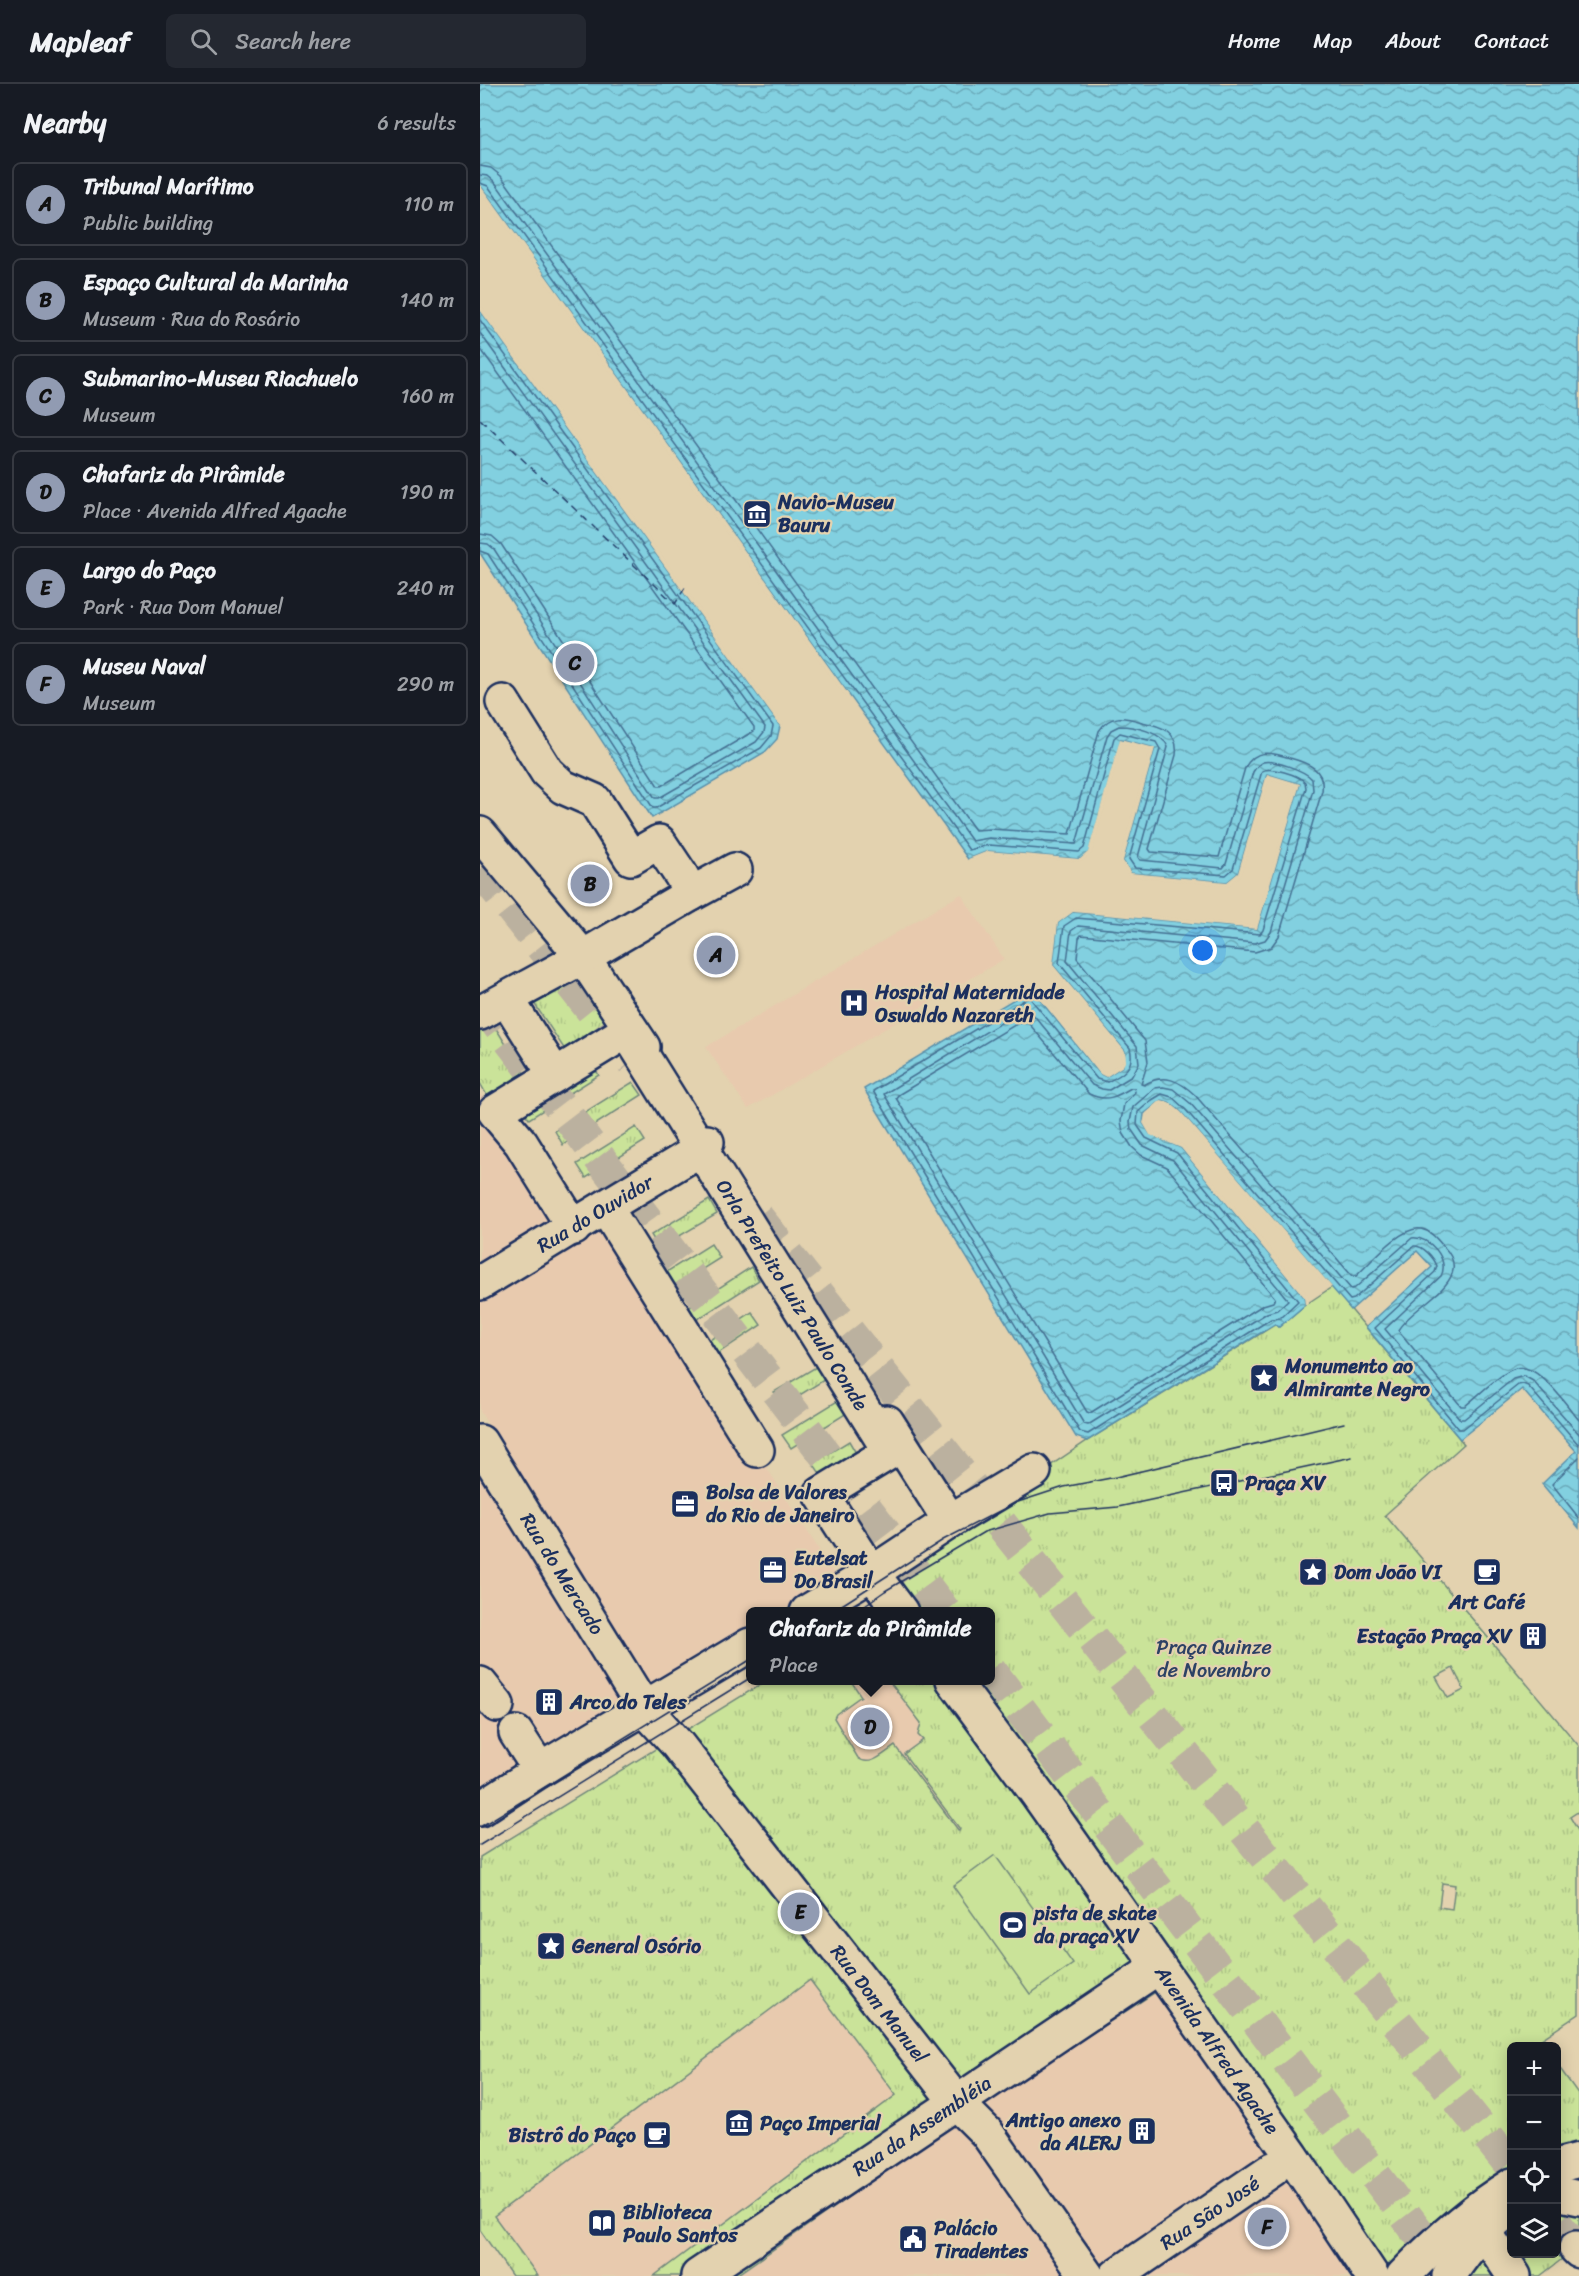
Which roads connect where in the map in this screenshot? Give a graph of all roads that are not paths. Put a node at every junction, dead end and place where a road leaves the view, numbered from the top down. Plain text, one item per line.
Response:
1 (503, 702) dead end
2 (480, 834) edge
3 (735, 870) dead end
4 (691, 894) junction
5 (583, 957) junction
6 (493, 1006) edge
7 (555, 1075) junction
8 (704, 1146) junction
9 (606, 1208) junction
10 (574, 1228) junction
11 (480, 1283) edge
12 (480, 1442) edge
13 (757, 1450) dead end
14 (1034, 1471) dead end
15 (950, 1521) junction
16 (872, 1573) junction
17 (814, 1607) edge
18 (898, 1607) edge
19 (746, 1647) edge
20 (957, 1685) edge
21 (643, 1707) junction
22 (516, 1733) dead end
23 (540, 1770) junction
24 (480, 1809) edge
25 (1151, 1972) junction
26 (957, 2103) junction
27 (1579, 2160) edge
28 (1561, 2165) edge
29 (1273, 2169) dead end
30 (1507, 2188) edge
31 (1561, 2194) edge
32 (1579, 2198) edge
33 (1507, 2212) edge
34 (1484, 2231) junction
35 (698, 2276) edge
36 (1087, 2276) edge
37 (1116, 2276) edge
38 (1372, 2276) edge
39 (1403, 2276) edge
40 (1449, 2276) edge
41 (1514, 2276) edge

1 - 4 street
2 - 5 street
3 - 4 street
4 - 5 street
5 - 6 street
5 - 8 street
6 - 7 street
7 - 8 street, Orla Prefeito Luiz Paulo Conde
7 - 10 street, Orla Prefeito Luiz Paulo Conde
8 - 9 street, Rua do Ouvidor
8 - 15 street
8 - 16 street, Orla Prefeito Luiz Paulo Conde
9 - 10 street, Rua do Ouvidor
9 - 13 street
10 - 11 street, Rua do Ouvidor
12 - 21 street, Rua do Mercado
14 - 15 street
15 - 16 street
16 - 17 street
16 - 18 street, Orla Prefeito Luiz Paulo Conde
19 - 21 street
20 - 25 street, Avenida Alfred Agache
21 - 23 street
21 - 26 street, Rua Dom Manuel
22 - 23 street
23 - 24 street
25 - 26 street, Rua da Assembléia
25 - 38 street, Avenida Alfred Agache
26 - 35 street, Rua da Assembléia
26 - 36 street, Rua Dom Manuel
27 - 28 street
29 - 37 street, Rua São José
30 - 39 street
31 - 32 street
33 - 34 street
34 - 40 street
34 - 41 street

